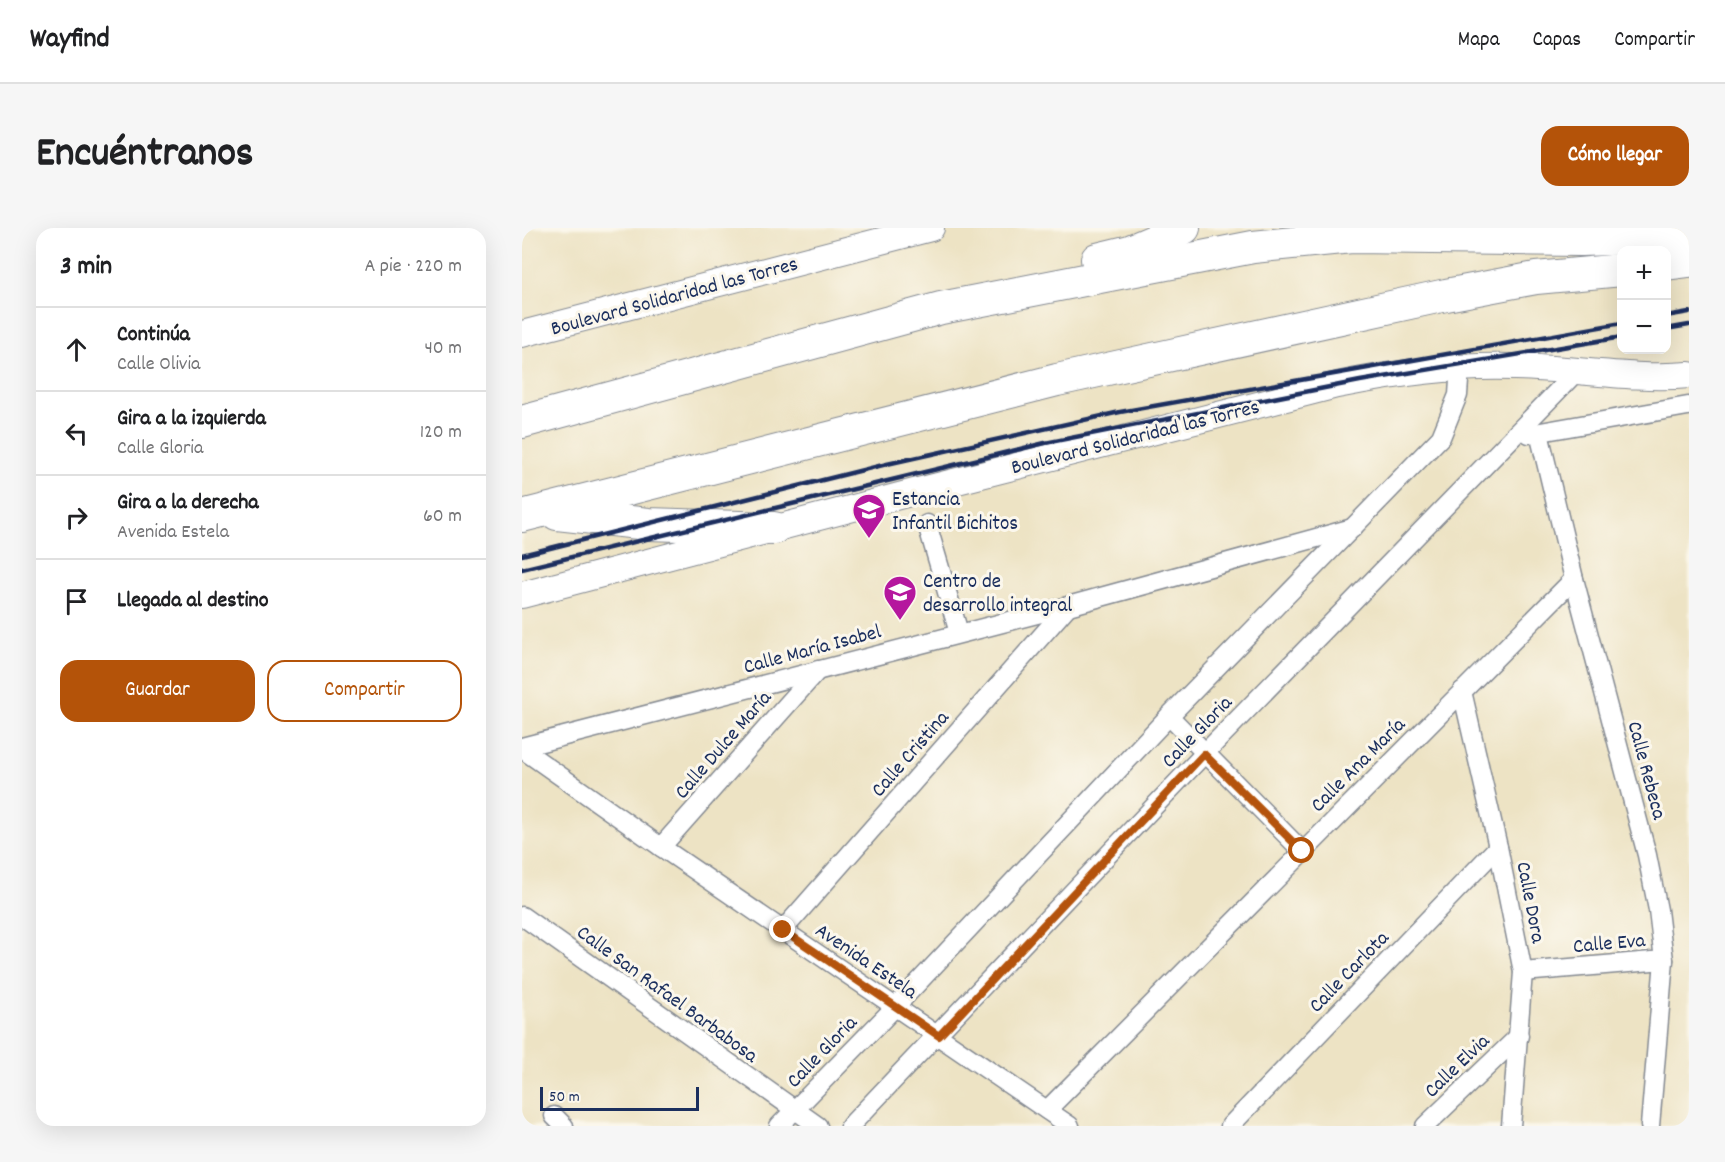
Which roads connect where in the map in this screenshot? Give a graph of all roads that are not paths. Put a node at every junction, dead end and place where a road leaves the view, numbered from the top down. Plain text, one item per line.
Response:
1 (931, 228) edge
2 (1184, 228) edge
3 (1689, 236) edge
4 (1689, 261) edge
5 (1671, 263) edge
6 (1617, 270) edge
7 (941, 308) junction
8 (522, 334) edge
9 (1460, 366) junction
10 (1577, 371) junction
11 (1685, 376) edge
12 (1689, 407) edge
13 (522, 422) edge
14 (1539, 432) junction
15 (1516, 437) junction
16 (530, 514) edge
17 (927, 524) dead end
18 (1356, 527) junction
19 (774, 528) junction
20 (1574, 579) junction
21 (522, 595) edge
22 (1068, 606) junction
23 (959, 633) junction
24 (818, 670) junction
25 (1462, 691) junction
26 (1169, 716) junction
27 (522, 748) edge
28 (1204, 754) junction
29 (661, 847) junction
30 (1498, 847) junction
31 (1302, 851) junction
32 (522, 916) edge
33 (783, 930) junction
34 (1664, 960) junction
35 (1523, 972) junction
36 (895, 1007) junction
37 (939, 1036) junction
38 (1519, 1036) junction
39 (795, 1110) junction
40 (1047, 1110) junction
41 (779, 1126) edge
42 (818, 1126) edge
43 (850, 1126) edge
44 (1070, 1126) edge
45 (1230, 1126) edge
46 (1425, 1126) edge
47 (1511, 1126) edge
48 (1650, 1126) edge

1 - 8 main road, Boulevard Solidaridad las Torres
2 - 7 highway
3 - 7 highway
4 - 5 highway
6 - 16 highway
7 - 13 highway
9 - 10 main road, Boulevard Solidaridad las Torres
9 - 18 street, Calle Gloria
9 - 19 main road, Boulevard Solidaridad las Torres
10 - 11 main road, Boulevard Solidaridad las Torres
10 - 15 street, Calle Gloria
11 - 12 street
12 - 14 street
14 - 15 street
14 - 20 street, Calle Rebeca
15 - 28 street, Calle Gloria
16 - 19 highway
17 - 23 street
18 - 22 street, Calle María Isabel
18 - 26 street, Calle Gloria
19 - 21 main road, Boulevard Solidaridad las Torres
20 - 25 street, Calle Ana María
20 - 34 street, Calle Rebeca
22 - 23 street, Calle María Isabel
22 - 33 street, Calle Cristina
23 - 24 street, Calle María Isabel
24 - 27 street, Calle María Isabel
24 - 29 street, Calle Dulce María
25 - 30 street, Calle Dora
25 - 31 street, Calle Ana María
26 - 28 street
26 - 36 street, Calle Gloria
27 - 29 street, Avenida Estela
28 - 31 street
28 - 37 street, Calle Gloria
29 - 33 street, Avenida Estela
30 - 35 street, Calle Dora
30 - 45 street, Calle Carlota
31 - 40 street, Calle Ana María
32 - 39 street, Calle San Rafael Barbabosa
33 - 36 street, Avenida Estela
34 - 35 street, Calle Eva
34 - 48 street, Calle Rebeca
35 - 38 street, Calle Dora
36 - 37 street, Avenida Estela
36 - 39 street, Calle Gloria
37 - 40 street, Avenida Estela
37 - 43 street, Calle Gloria
38 - 46 street, Calle Elvia
38 - 47 street, Calle Dora
39 - 41 street, Calle Gloria
39 - 42 street, Calle San Rafael Barbabosa
40 - 44 street, Avenida Estela

